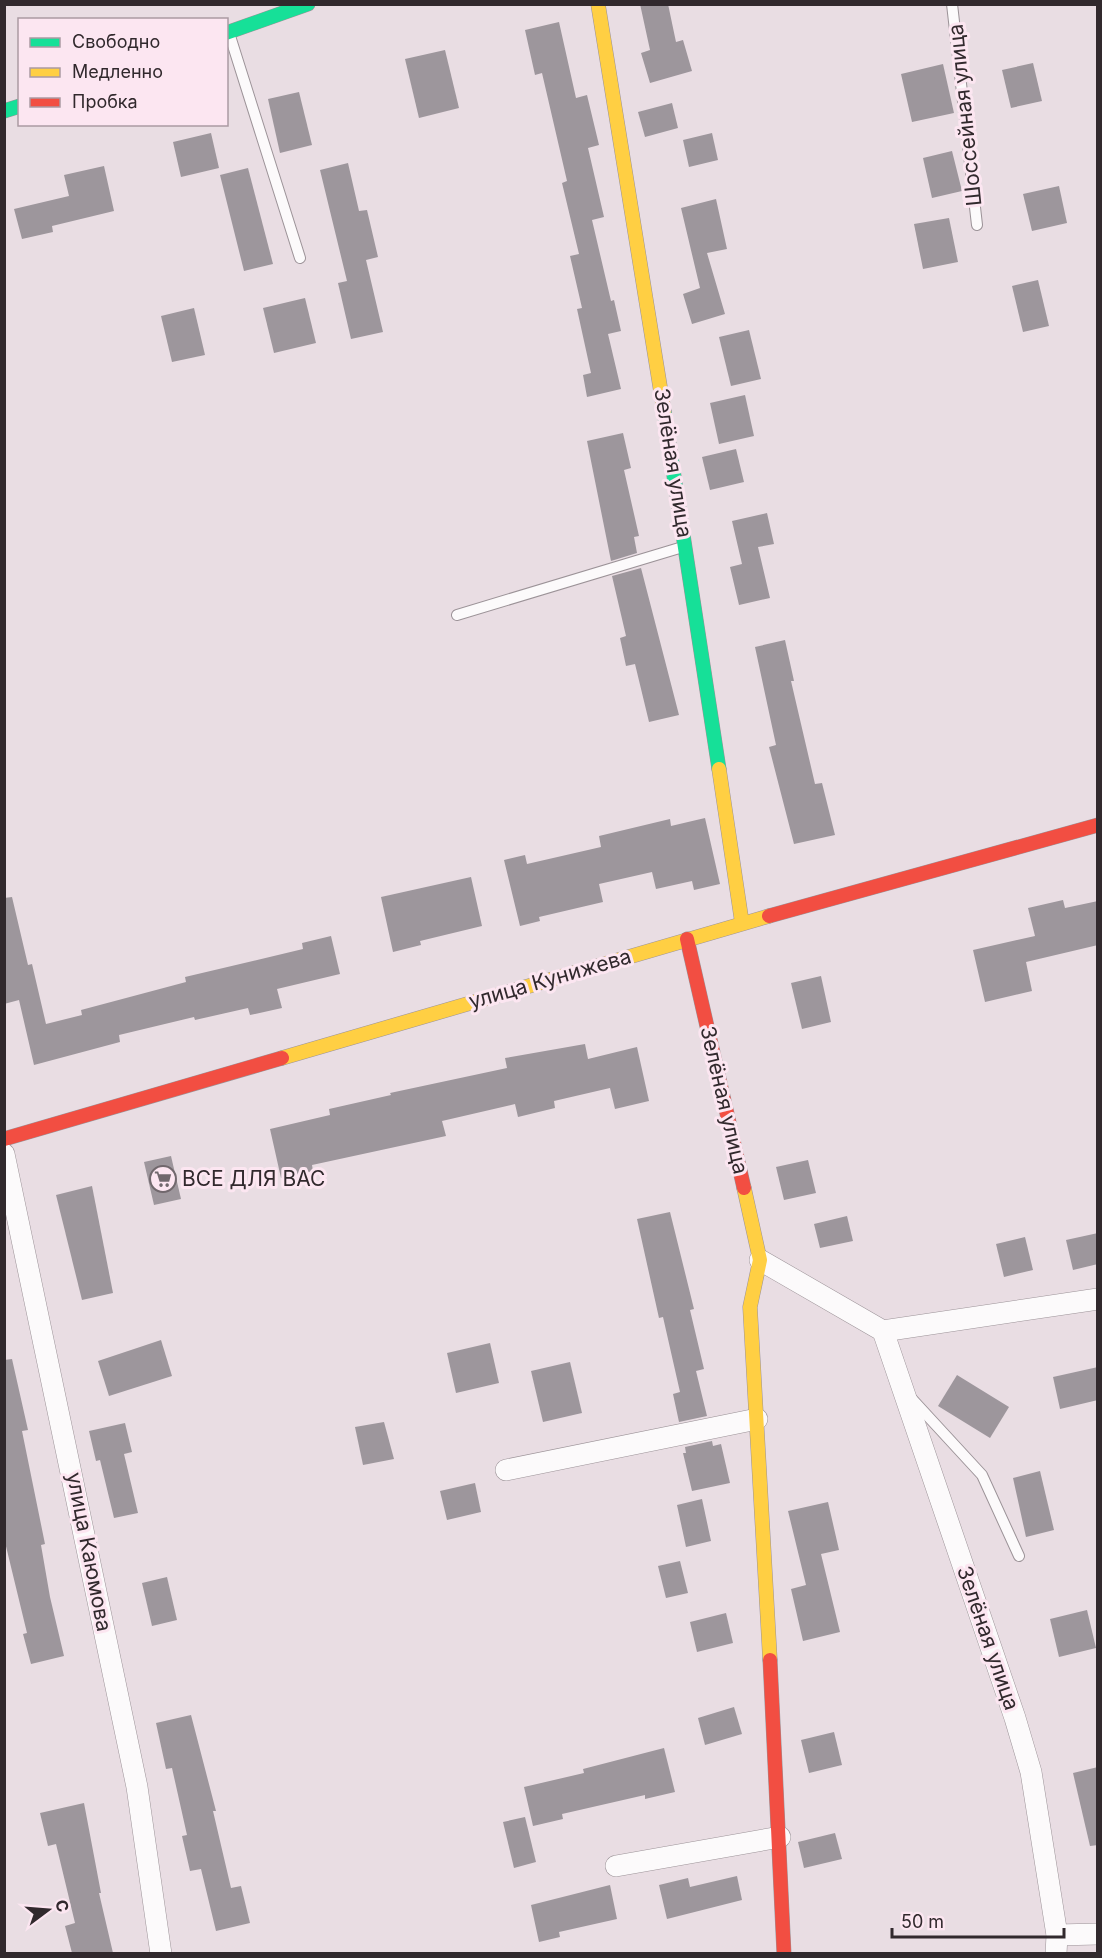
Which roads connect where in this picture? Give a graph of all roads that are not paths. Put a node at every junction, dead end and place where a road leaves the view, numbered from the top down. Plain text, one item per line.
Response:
1 (308, 4) edge
2 (598, 4) edge
3 (952, 4) edge
4 (228, 33) edge
5 (977, 225) dead end
6 (300, 258) dead end
7 (686, 546) junction
8 (457, 615) dead end
9 (1098, 825) edge
10 (742, 923) junction
11 (687, 939) junction
12 (4, 1139) edge
13 (4, 1154) edge
14 (760, 1260) junction
15 (1098, 1299) edge
16 (883, 1331) junction
17 (903, 1390) junction
18 (757, 1419) junction
19 (506, 1470) dead end
20 (1019, 1556) dead end
21 (780, 1837) junction
22 (616, 1866) dead end
23 (1098, 1934) edge
24 (1057, 1944) edge
25 (160, 1953) edge
26 (784, 1953) edge

1 - 4 main road
2 - 7 main road, Зелёная улица
3 - 5 lane, Шоссейная улица
4 - 6 lane
7 - 8 lane
7 - 10 main road, Зелёная улица
9 - 10 main road, улица Кунижева
10 - 11 main road, улица Кунижева
11 - 12 main road, улица Кунижева
11 - 14 main road, Зелёная улица
13 - 25 street, улица Каюмова
14 - 16 street
14 - 18 main road, Зелёная улица
15 - 16 street
16 - 17 street, Зелёная улица
17 - 20 lane
17 - 24 street, Зелёная улица
18 - 19 street
18 - 21 main road, Зелёная улица
21 - 22 street
21 - 26 main road, Зелёная улица
23 - 24 street

